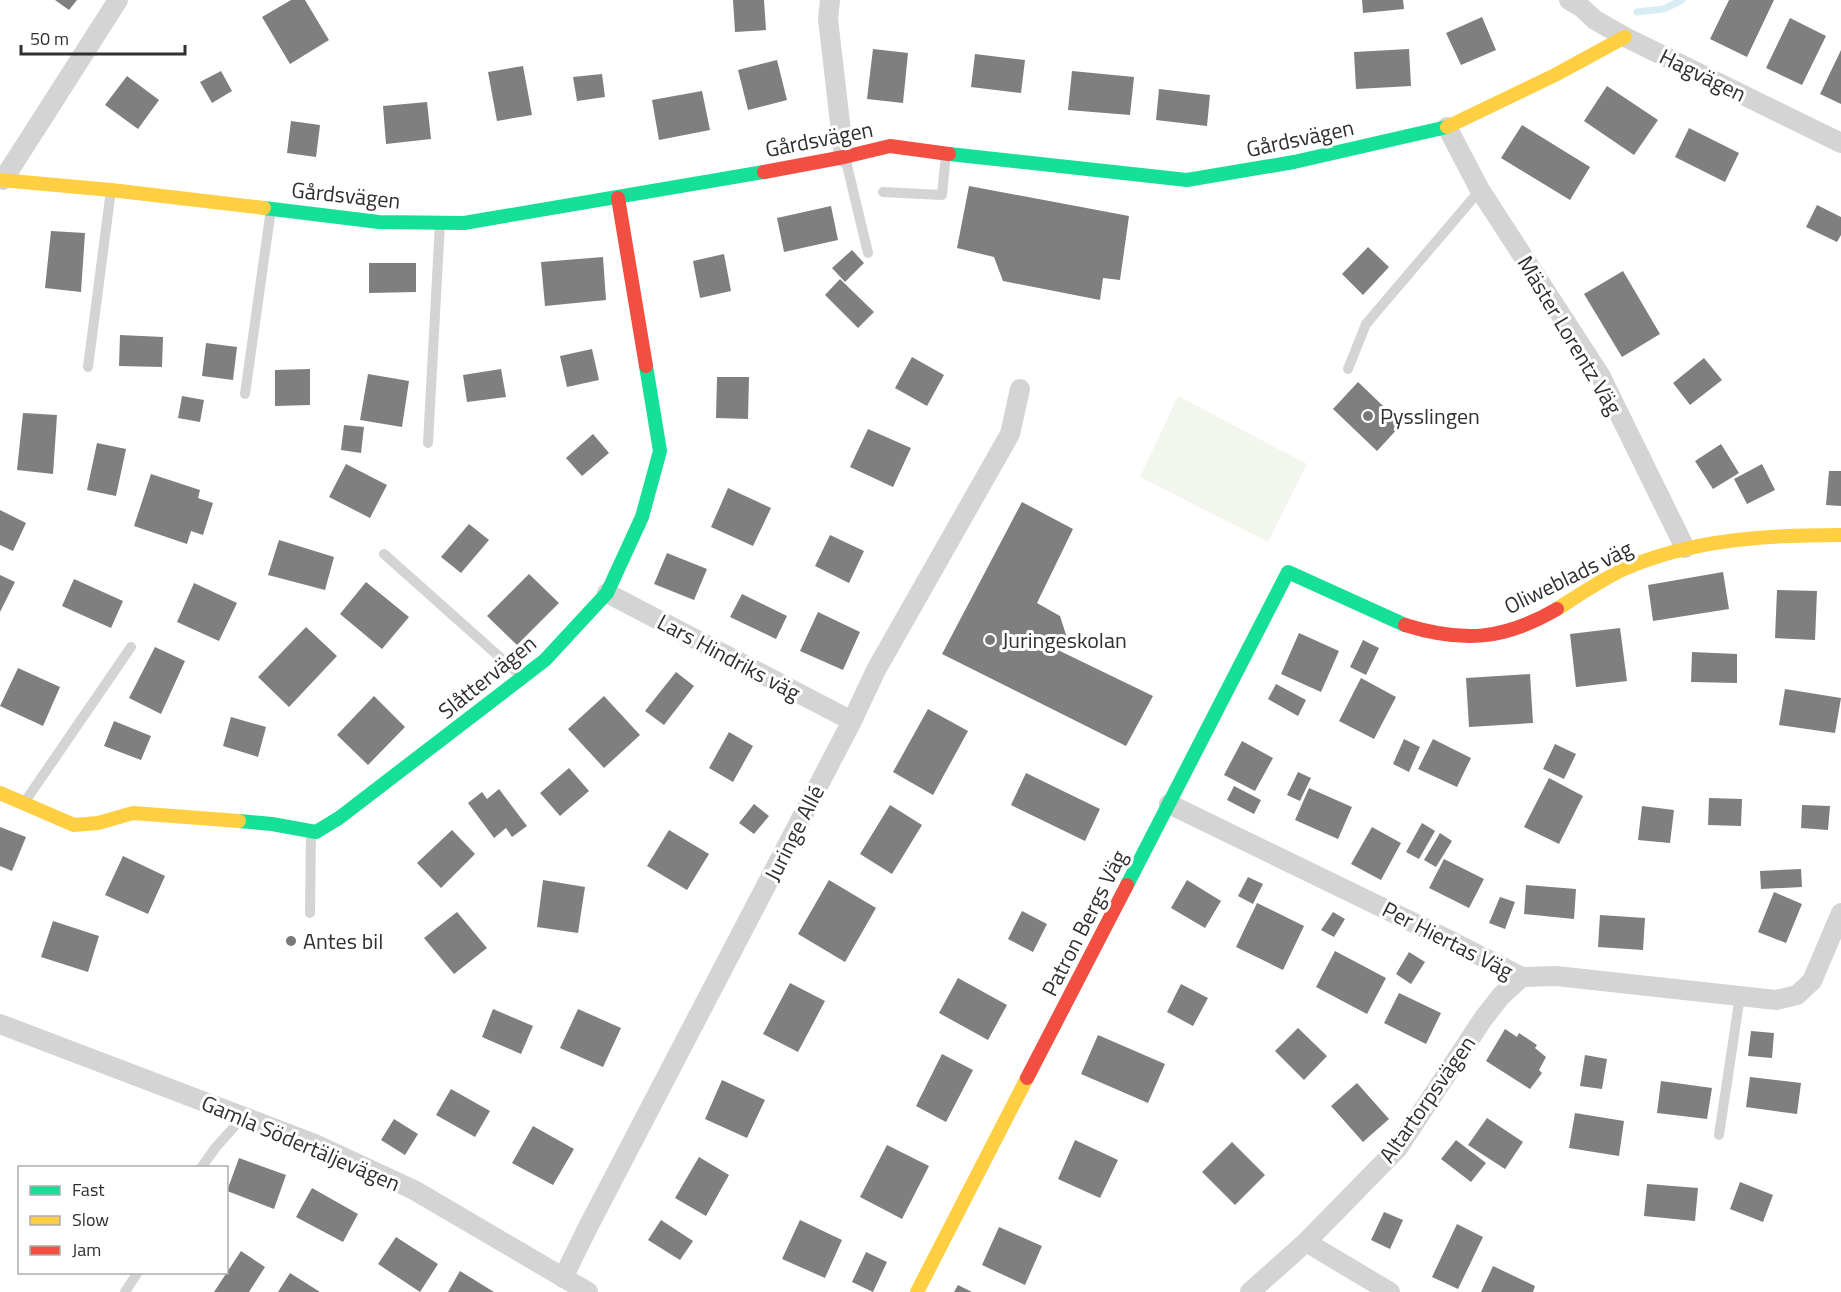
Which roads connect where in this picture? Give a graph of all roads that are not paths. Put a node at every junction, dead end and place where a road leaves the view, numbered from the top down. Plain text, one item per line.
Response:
1 (118, 0) edge
2 (830, 0) edge
3 (1569, 0) edge
4 (1624, 37) junction
5 (1447, 127) junction
6 (1841, 142) edge
7 (946, 153) junction
8 (844, 157) junction
9 (2, 180) edge
10 (111, 190) junction
11 (1480, 190) junction
12 (883, 192) dead end
13 (618, 198) junction
14 (271, 209) junction
15 (440, 223) junction
16 (868, 253) dead end
17 (87, 367) dead end
18 (1348, 369) dead end
19 (1020, 389) dead end
20 (245, 394) dead end
21 (428, 442) dead end
22 (1841, 535) edge
23 (1685, 548) junction
24 (384, 554) dead end
25 (1288, 572) joint
26 (607, 593) junction
27 (131, 648) dead end
28 (522, 678) junction
29 (852, 721) junction
30 (0, 793) edge
31 (24, 803) junction
32 (1169, 804) junction
33 (311, 831) junction
34 (310, 913) dead end
35 (1841, 913) edge
36 (1522, 977) junction
37 (1740, 996) junction
38 (0, 1024) edge
39 (243, 1117) junction
40 (1719, 1135) dead end
41 (202, 1166) edge
42 (1306, 1242) junction
43 (137, 1274) edge
44 (563, 1278) junction
45 (125, 1292) edge
46 (588, 1292) edge
47 (917, 1292) edge
48 (1250, 1292) edge
49 (1390, 1292) edge

1 - 9 street
2 - 8 street
3 - 4 street, Hagvägen
4 - 5 street, Gårdsvägen
4 - 6 street, Hagvägen
5 - 7 street, Gårdsvägen
5 - 11 street, Mäster Lorentz Väg
7 - 8 street, Gårdsvägen
7 - 12 lane
8 - 13 street, Gårdsvägen
8 - 16 lane
9 - 10 street, Gårdsvägen
10 - 14 street, Gårdsvägen
10 - 17 lane
11 - 18 lane
11 - 23 street, Mäster Lorentz Väg
13 - 15 street, Gårdsvägen
13 - 26 street, Slåttervägen
14 - 15 street, Gårdsvägen
14 - 20 lane
15 - 21 lane
19 - 29 street, Juringe Allé
22 - 23 street, Oliweblads väg
23 - 25 street, Oliweblads väg
24 - 28 lane
25 - 32 street, Patron Bergs Väg
26 - 28 street, Slåttervägen
26 - 29 street, Lars Hindriks väg
27 - 31 lane
28 - 33 street, Slåttervägen
29 - 44 street, Juringe Allé
30 - 31 street
31 - 33 street
32 - 36 street, Per Hiertas Väg
32 - 47 street, Patron Bergs Väg
33 - 34 lane
35 - 37 street, Per Hiertas Väg
36 - 37 street, Per Hiertas Väg
36 - 42 street, Altartorpsvägen
37 - 40 lane
38 - 39 street, Gamla Södertäljevägen
39 - 41 lane
39 - 44 street, Gamla Södertäljevägen
42 - 48 street, Altartorpsvägen
42 - 49 street
43 - 45 lane
44 - 46 street, Gamla Södertäljevägen

